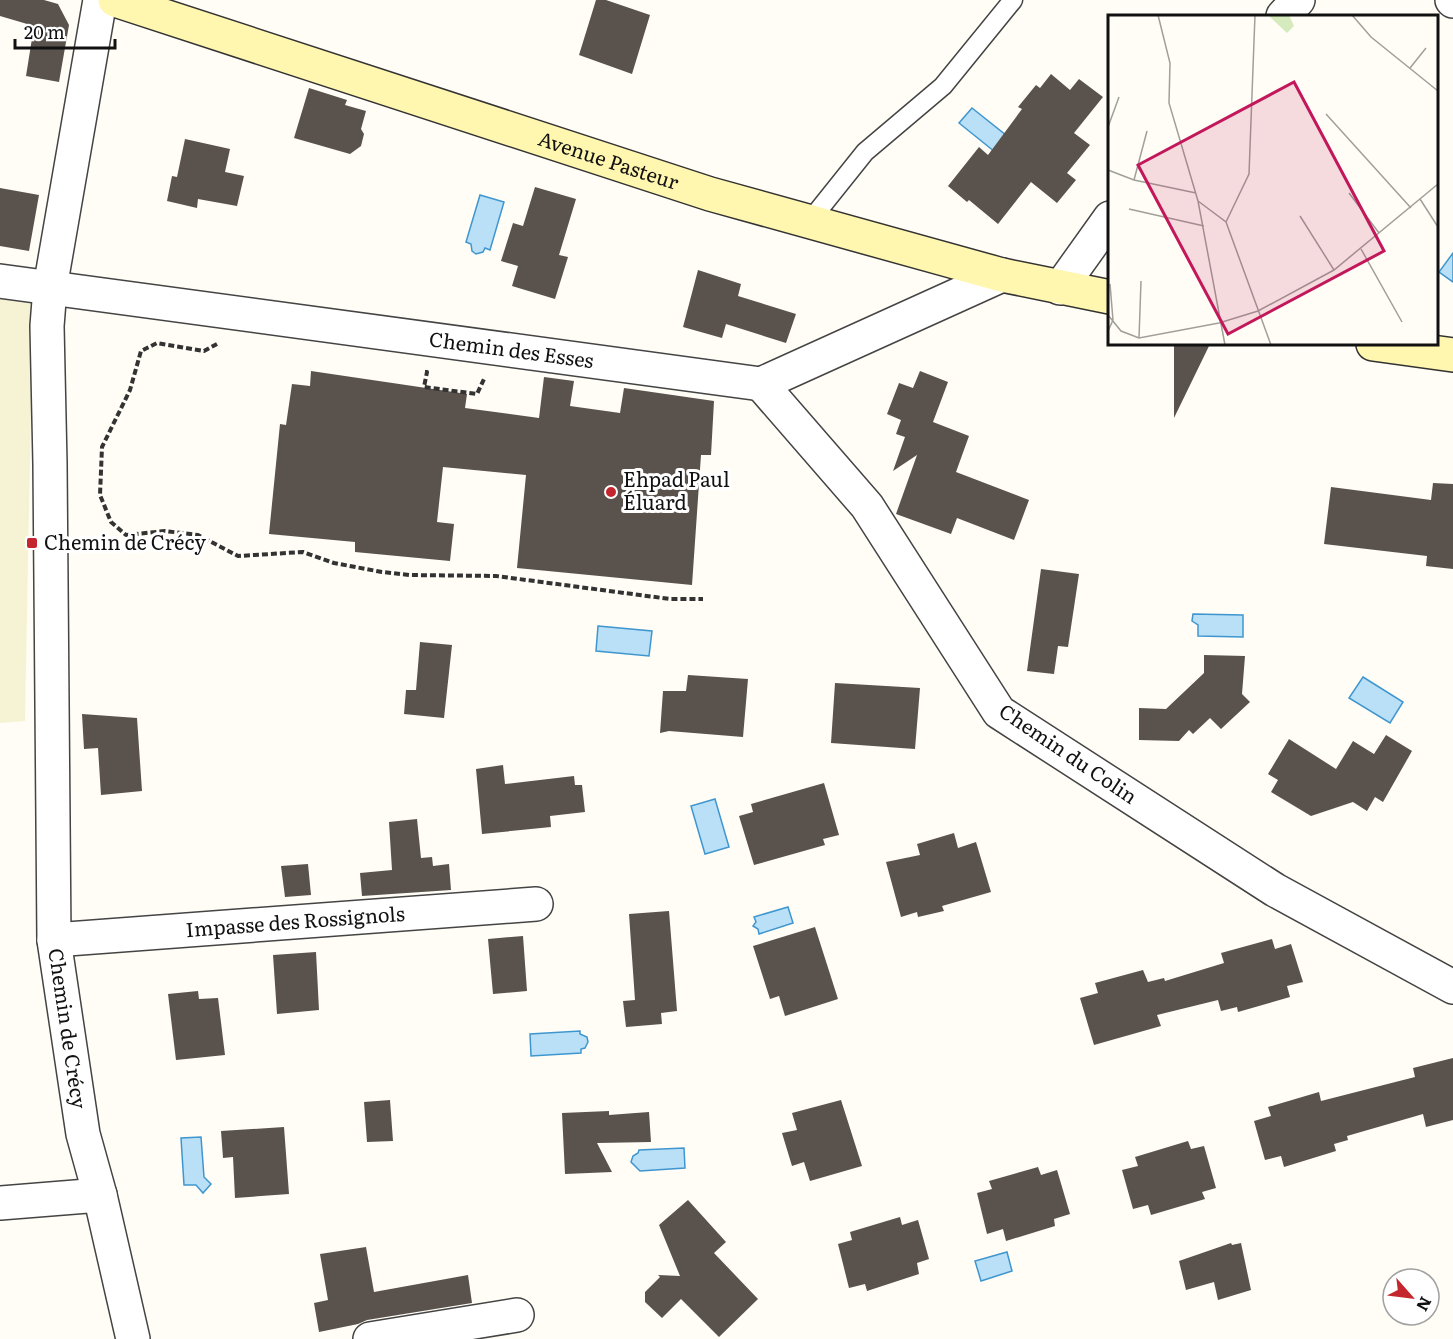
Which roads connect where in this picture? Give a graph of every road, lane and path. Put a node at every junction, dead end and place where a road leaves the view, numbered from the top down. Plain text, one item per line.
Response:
1 (100, 0) edge
2 (115, 0) edge
3 (1012, 0) edge
4 (1298, 0) edge
5 (1284, 15) edge
6 (1108, 221) edge
7 (809, 222) junction
8 (1002, 275) junction
9 (0, 281) edge
10 (50, 288) junction
11 (1060, 288) junction
12 (1108, 297) edge
13 (222, 342) dead end
14 (1380, 345) edge
15 (499, 349) junction
16 (1453, 355) edge
17 (416, 371) dead end
18 (761, 384) junction
19 (703, 599) dead end
20 (536, 904) dead end
21 (54, 940) junction
22 (1453, 987) edge
23 (100, 1195) junction
24 (0, 1203) edge
25 (517, 1315) dead end
26 (133, 1339) edge
27 (370, 1339) edge

1 - 10 street, Chemin de Crécy
2 - 7 main road, Avenue Pasteur
3 - 7 lane
4 - 5 street
6 - 11 street
7 - 8 main road, Avenue Pasteur
8 - 11 main road, Avenue Pasteur
8 - 18 street
9 - 10 street, Chemin des Esses
10 - 15 street, Chemin des Esses
10 - 21 street, Chemin de Crécy
11 - 12 main road, Avenue Pasteur
13 - 19 path
14 - 16 main road
15 - 17 path
15 - 18 street, Chemin des Esses
18 - 22 street, Chemin du Colin
20 - 21 street, Impasse des Rossignols
21 - 23 street, Chemin de Crécy
23 - 24 street
23 - 26 street, Chemin de Crécy
25 - 27 street

